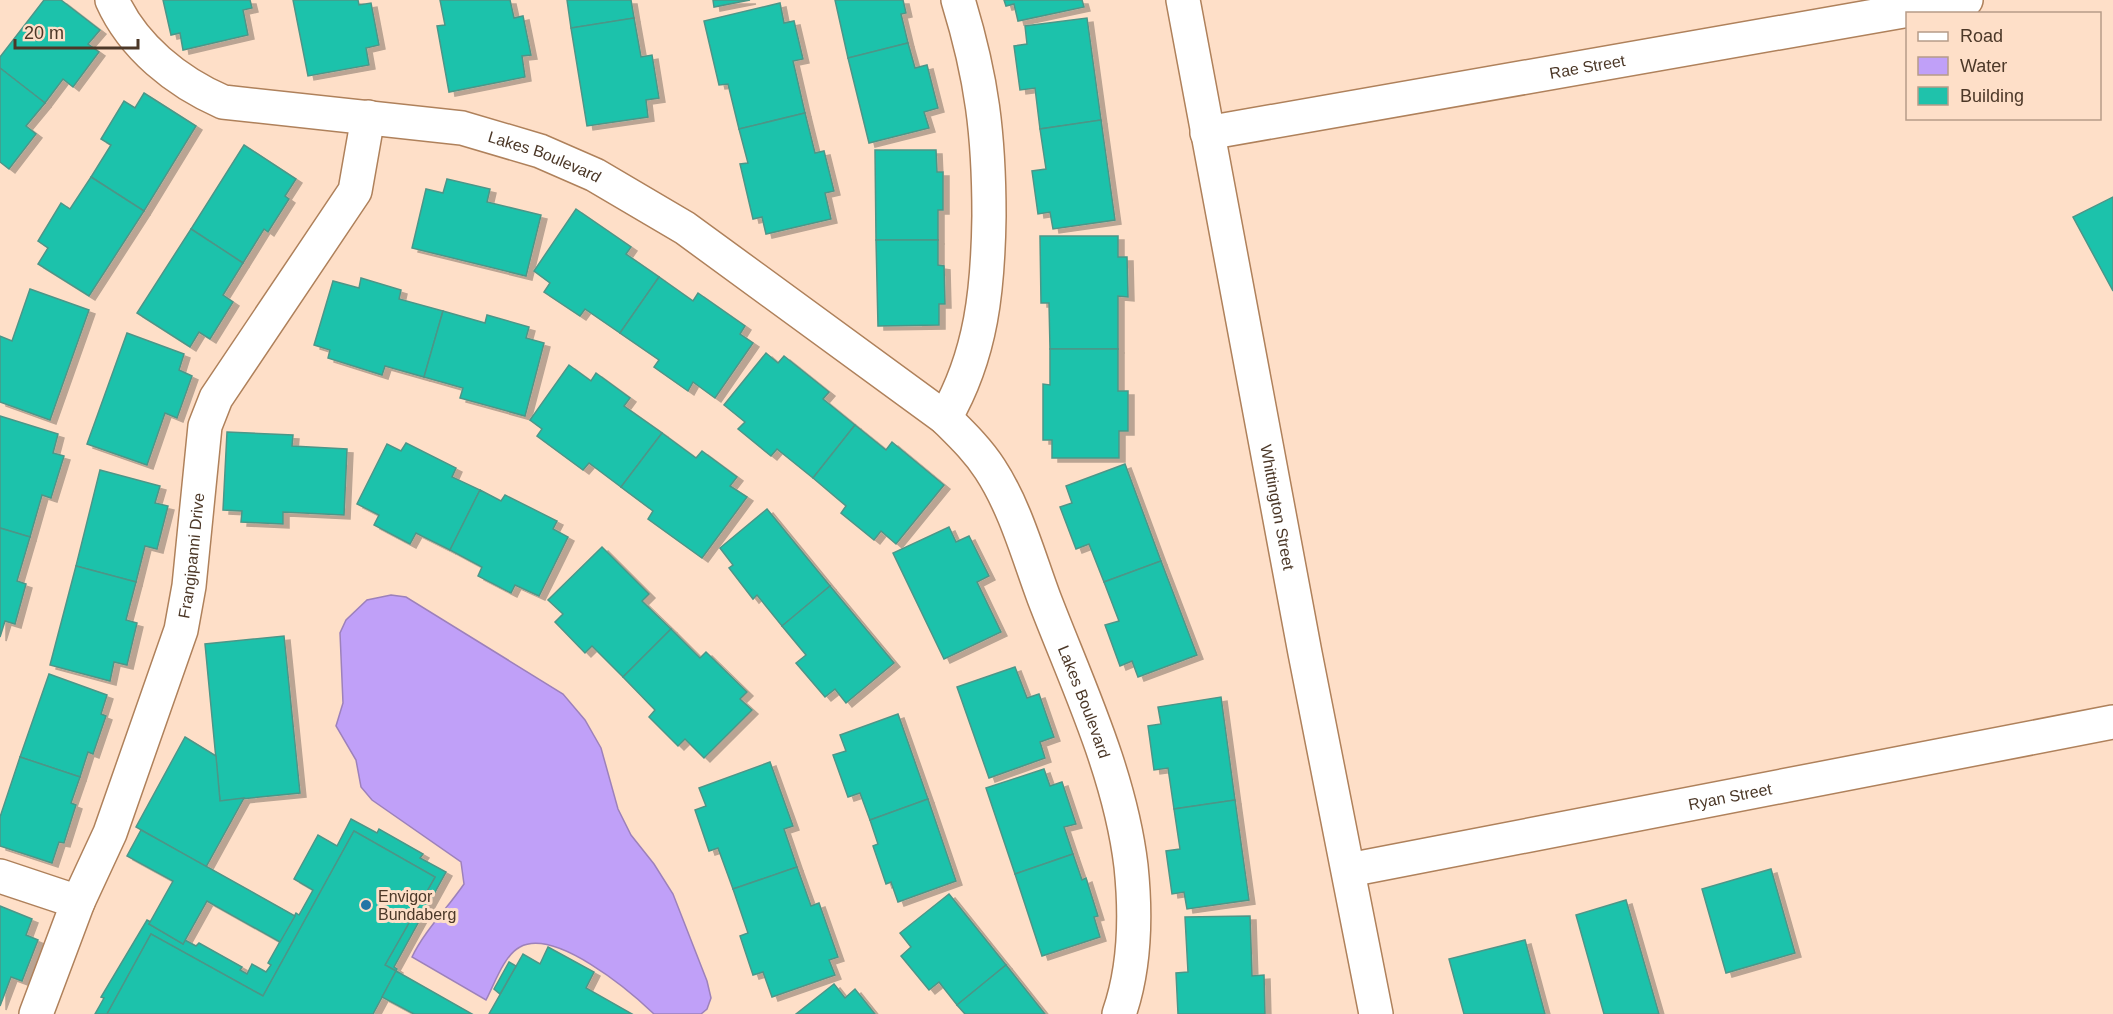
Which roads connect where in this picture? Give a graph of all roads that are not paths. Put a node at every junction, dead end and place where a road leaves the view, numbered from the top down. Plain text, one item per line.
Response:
1 (112, 0) edge
2 (958, 0) edge
3 (1183, 0) edge
4 (1966, 0) edge
5 (368, 117) junction
6 (1207, 133) junction
7 (945, 418) junction
8 (2113, 722) edge
9 (1348, 870) junction
10 (0, 876) edge
11 (78, 902) junction
12 (36, 1014) edge
13 (1119, 1014) edge
14 (1376, 1014) edge

1 - 5 street, Lakes Boulevard
2 - 7 street
3 - 6 street, Whittington Street
4 - 6 street, Rae Street
5 - 7 street, Lakes Boulevard
5 - 11 street, Frangipanni Drive
6 - 9 street, Whittington Street
7 - 13 street, Lakes Boulevard
8 - 9 street, Ryan Street
9 - 14 street, Whittington Street
10 - 11 street
11 - 12 street, Frangipanni Drive

